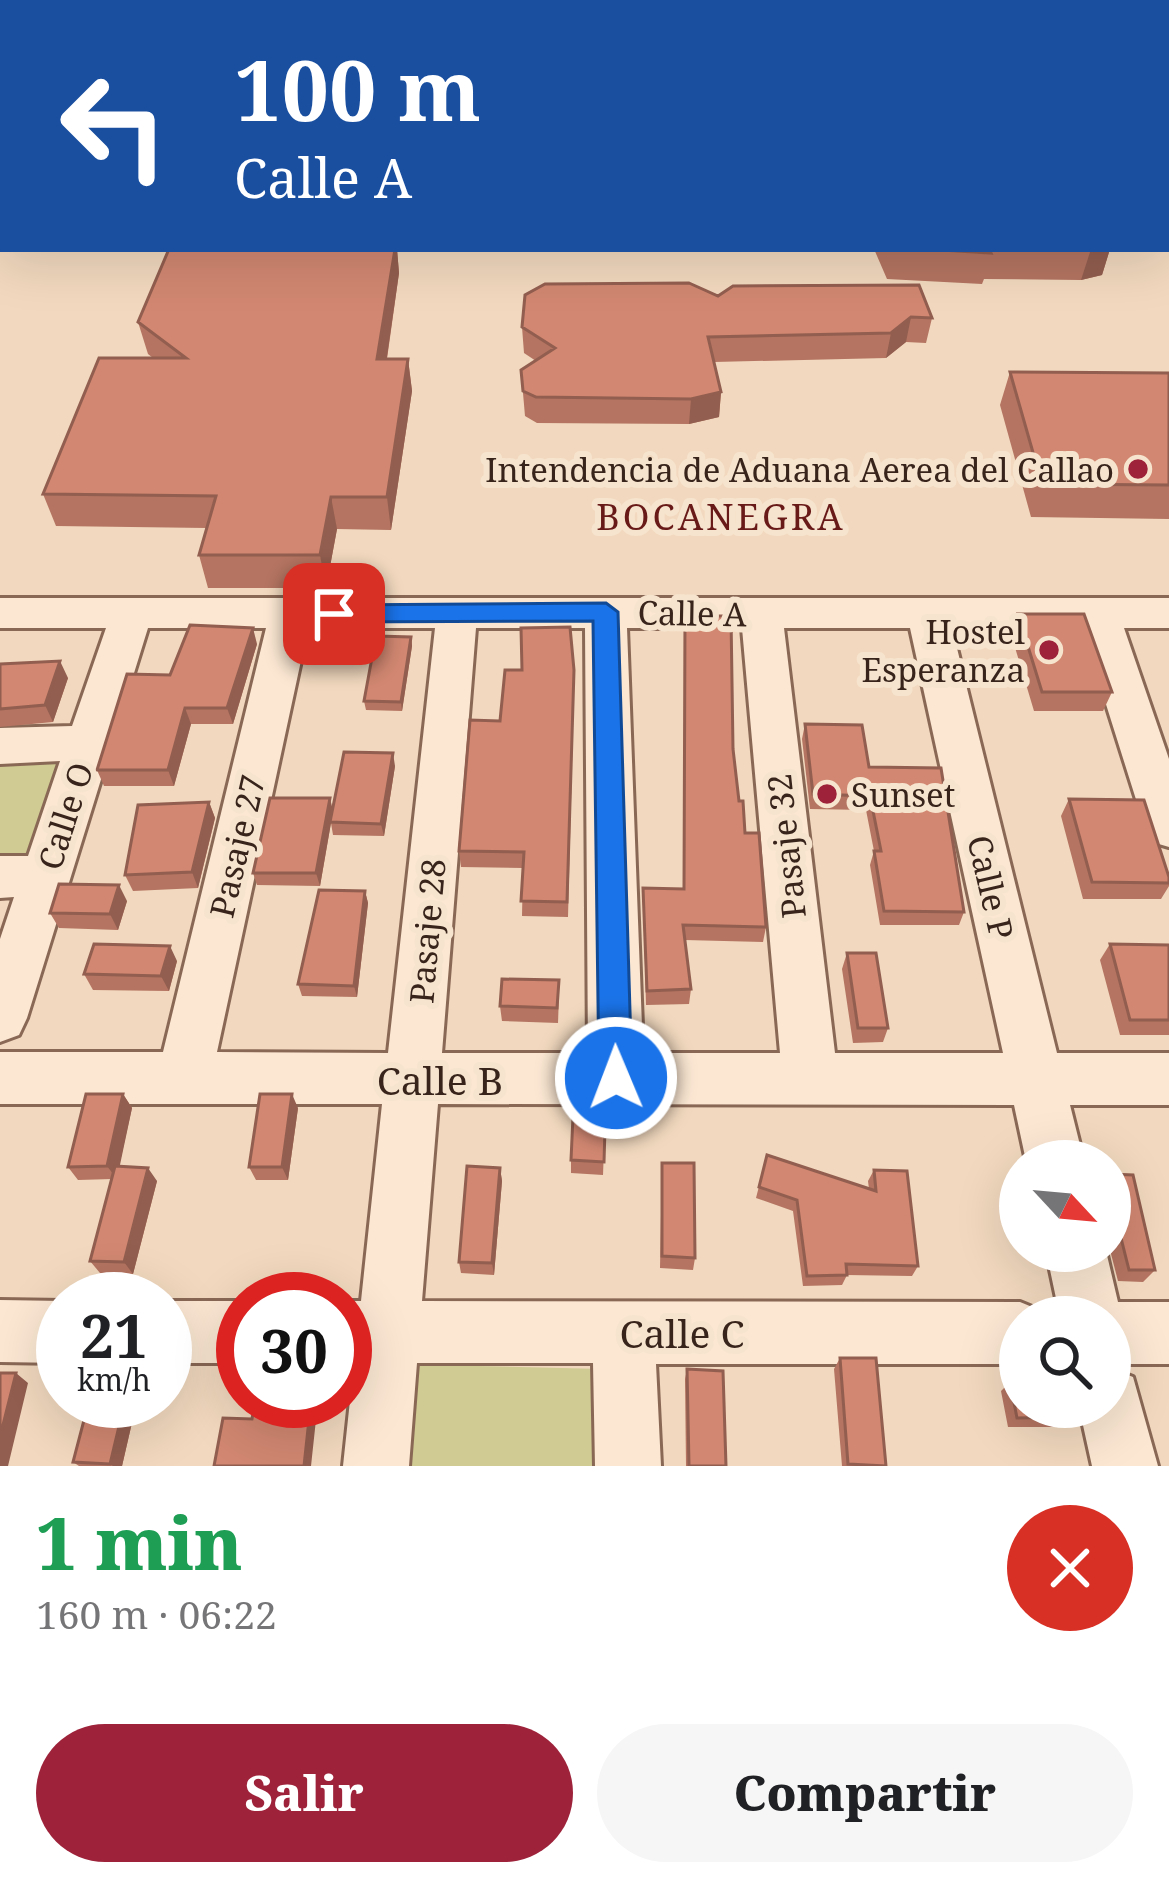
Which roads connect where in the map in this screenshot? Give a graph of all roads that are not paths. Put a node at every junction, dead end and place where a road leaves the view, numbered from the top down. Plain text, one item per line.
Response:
1 (457, 612) junction
2 (606, 612) junction
3 (0, 613) edge
4 (1098, 613) junction
5 (1169, 613) edge
6 (131, 614) junction
7 (290, 614) junction
8 (762, 614) junction
9 (928, 614) junction
10 (89, 743) junction
11 (1155, 745) edge
12 (0, 746) edge
13 (1169, 828) edge
14 (23, 877) edge
15 (0, 1018) edge
16 (0, 1078) edge
17 (184, 1078) junction
18 (413, 1078) junction
19 (616, 1078) junction
20 (810, 1078) junction
21 (1036, 1078) junction
22 (1169, 1078) edge
23 (1050, 1140) edge
24 (372, 1304) edge
25 (0, 1331) edge
26 (36, 1331) edge
27 (372, 1332) edge
28 (623, 1332) junction
29 (999, 1333) edge
30 (1131, 1333) edge
31 (1169, 1333) edge
32 (372, 1406) edge
33 (1116, 1428) edge
34 (376, 1466) edge
35 (628, 1466) edge
36 (1125, 1466) edge

1 - 2 street, Calle A
1 - 7 street, Calle A
1 - 18 street, Pasaje 28
2 - 8 street, Calle A
2 - 19 street
3 - 6 street, Calle A
4 - 5 street, Calle A
4 - 9 street, Calle A
4 - 11 street
6 - 7 street, Calle A
6 - 10 street, Calle O
7 - 17 street, Pasaje 27
8 - 9 street, Calle A
8 - 20 street, Pasaje 32
9 - 21 street, Calle P
10 - 12 street
10 - 14 street, Calle O
11 - 13 street
14 - 15 street, Calle O
16 - 17 street, Calle B
17 - 18 street, Calle B
18 - 19 street, Calle B
18 - 24 street, Pasaje 28
19 - 20 street, Calle B
20 - 21 street, Calle B
21 - 22 street, Calle B
21 - 23 street, Calle P
25 - 26 street
27 - 28 street, Calle C
28 - 29 street, Calle C
28 - 35 street
30 - 31 street
32 - 34 street, Pasaje 28
33 - 36 street

